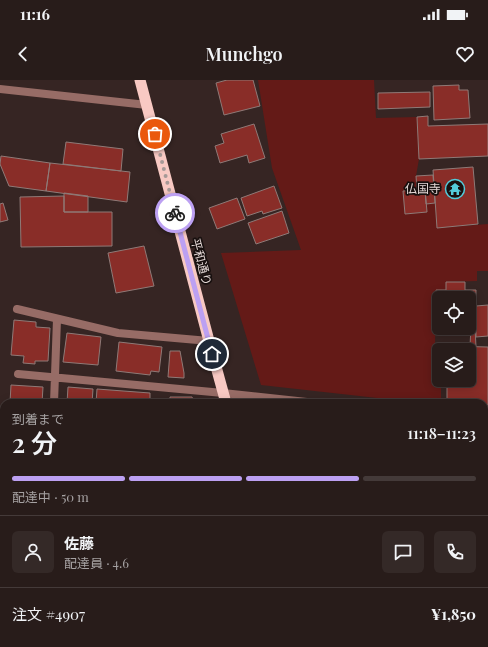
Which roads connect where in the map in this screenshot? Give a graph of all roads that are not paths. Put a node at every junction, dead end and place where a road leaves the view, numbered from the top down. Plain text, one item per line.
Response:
1 (140, 80) edge
2 (0, 89) edge
3 (147, 105) junction
4 (17, 309) dead end
5 (57, 319) junction
6 (209, 341) junction
7 (18, 374) dead end
8 (55, 378) junction
9 (225, 398) edge
10 (54, 399) edge
11 (243, 399) edge

1 - 3 highway, 平和通り
2 - 3 street
3 - 6 highway, 平和通り
4 - 5 street
5 - 6 street
5 - 8 street
6 - 9 highway, 平和通り
7 - 8 street
8 - 9 street
8 - 10 street
9 - 11 street

